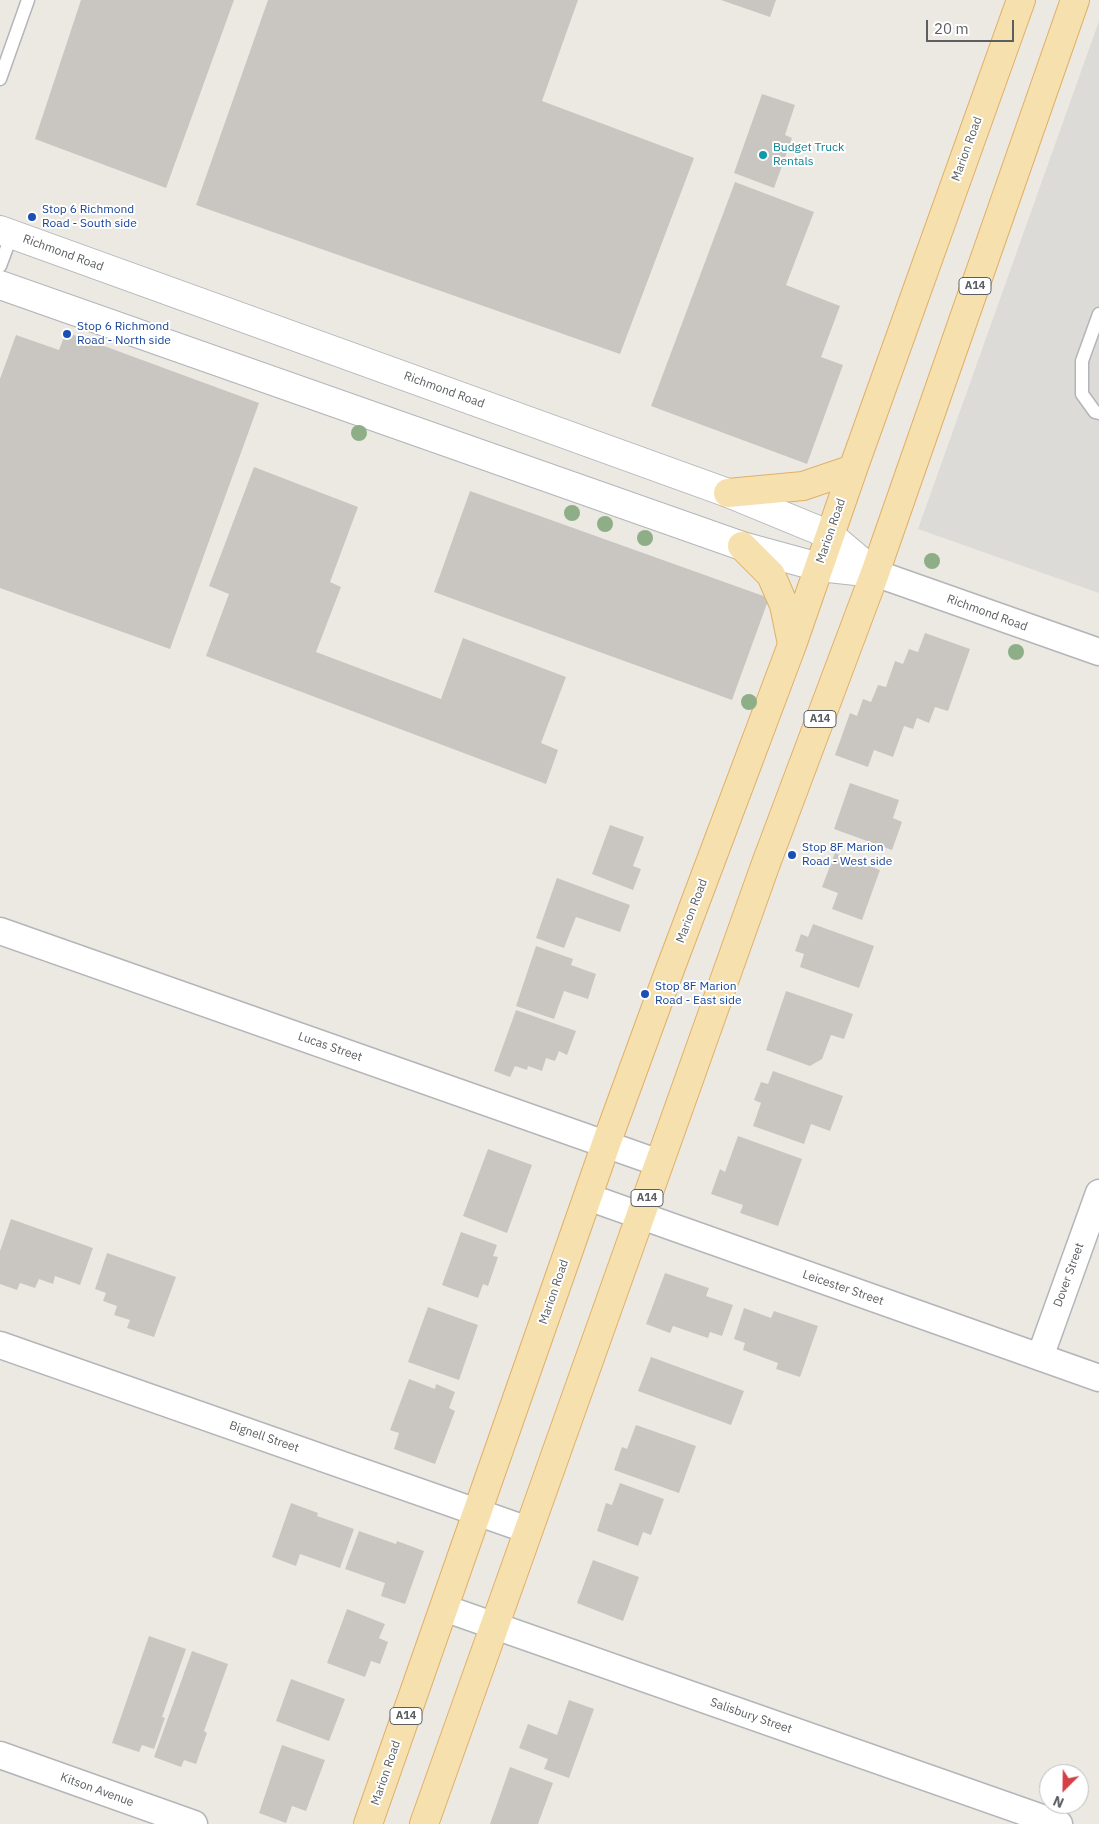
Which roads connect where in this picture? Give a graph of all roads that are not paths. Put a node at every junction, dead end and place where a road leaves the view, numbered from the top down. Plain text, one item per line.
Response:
1 (28, 0) edge
2 (1021, 0) edge
3 (1075, 0) edge
4 (0, 79) edge
5 (6, 232) edge
6 (0, 266) edge
7 (0, 285) edge
8 (1099, 314) edge
9 (1099, 414) edge
10 (853, 469) junction
11 (728, 493) junction
12 (830, 535) junction
13 (742, 546) junction
14 (819, 568) junction
15 (875, 573) junction
16 (792, 645) junction
17 (1099, 652) edge
18 (0, 931) edge
19 (606, 1144) junction
20 (659, 1163) junction
21 (1099, 1193) edge
22 (588, 1197) junction
23 (640, 1216) junction
24 (0, 1345) edge
25 (1040, 1357) junction
26 (1099, 1378) edge
27 (478, 1512) junction
28 (528, 1530) junction
29 (444, 1608) junction
30 (496, 1626) junction
31 (0, 1755) edge
32 (194, 1824) edge
33 (368, 1824) edge
34 (424, 1824) edge
35 (1059, 1824) edge

1 - 4 lane
2 - 10 main road, Marion Road / A14
3 - 15 main road, A14
5 - 6 lane
5 - 11 main road, Richmond Road
7 - 13 main road, Richmond Road
8 - 9 lane
10 - 11 main road
10 - 12 main road, Marion Road / A14
11 - 12 main road, Richmond Road
12 - 14 main road, Marion Road / A14
12 - 15 main road, Richmond Road
13 - 14 main road, Richmond Road
13 - 16 main road
14 - 15 main road, Richmond Road
14 - 16 main road, Marion Road / A14
15 - 17 street, Richmond Road
15 - 20 main road, A14
16 - 19 main road, Marion Road / A14
18 - 19 street, Lucas Street
19 - 20 street, Lucas Street
19 - 22 main road, Marion Road / A14
20 - 23 main road, A14
21 - 25 street, Dover Street
22 - 23 street, Leicester Street
22 - 27 main road, Marion Road / A14
23 - 25 street, Leicester Street
23 - 28 main road, A14
24 - 27 street, Bignell Street
25 - 26 street, Leicester Street
27 - 28 street, Bignell Street
27 - 29 main road, Marion Road / A14
28 - 30 main road, A14
29 - 30 street, Salisbury Street
29 - 33 main road, Marion Road / A14
30 - 34 main road, A14
30 - 35 street, Salisbury Street
31 - 32 street, Kitson Avenue

